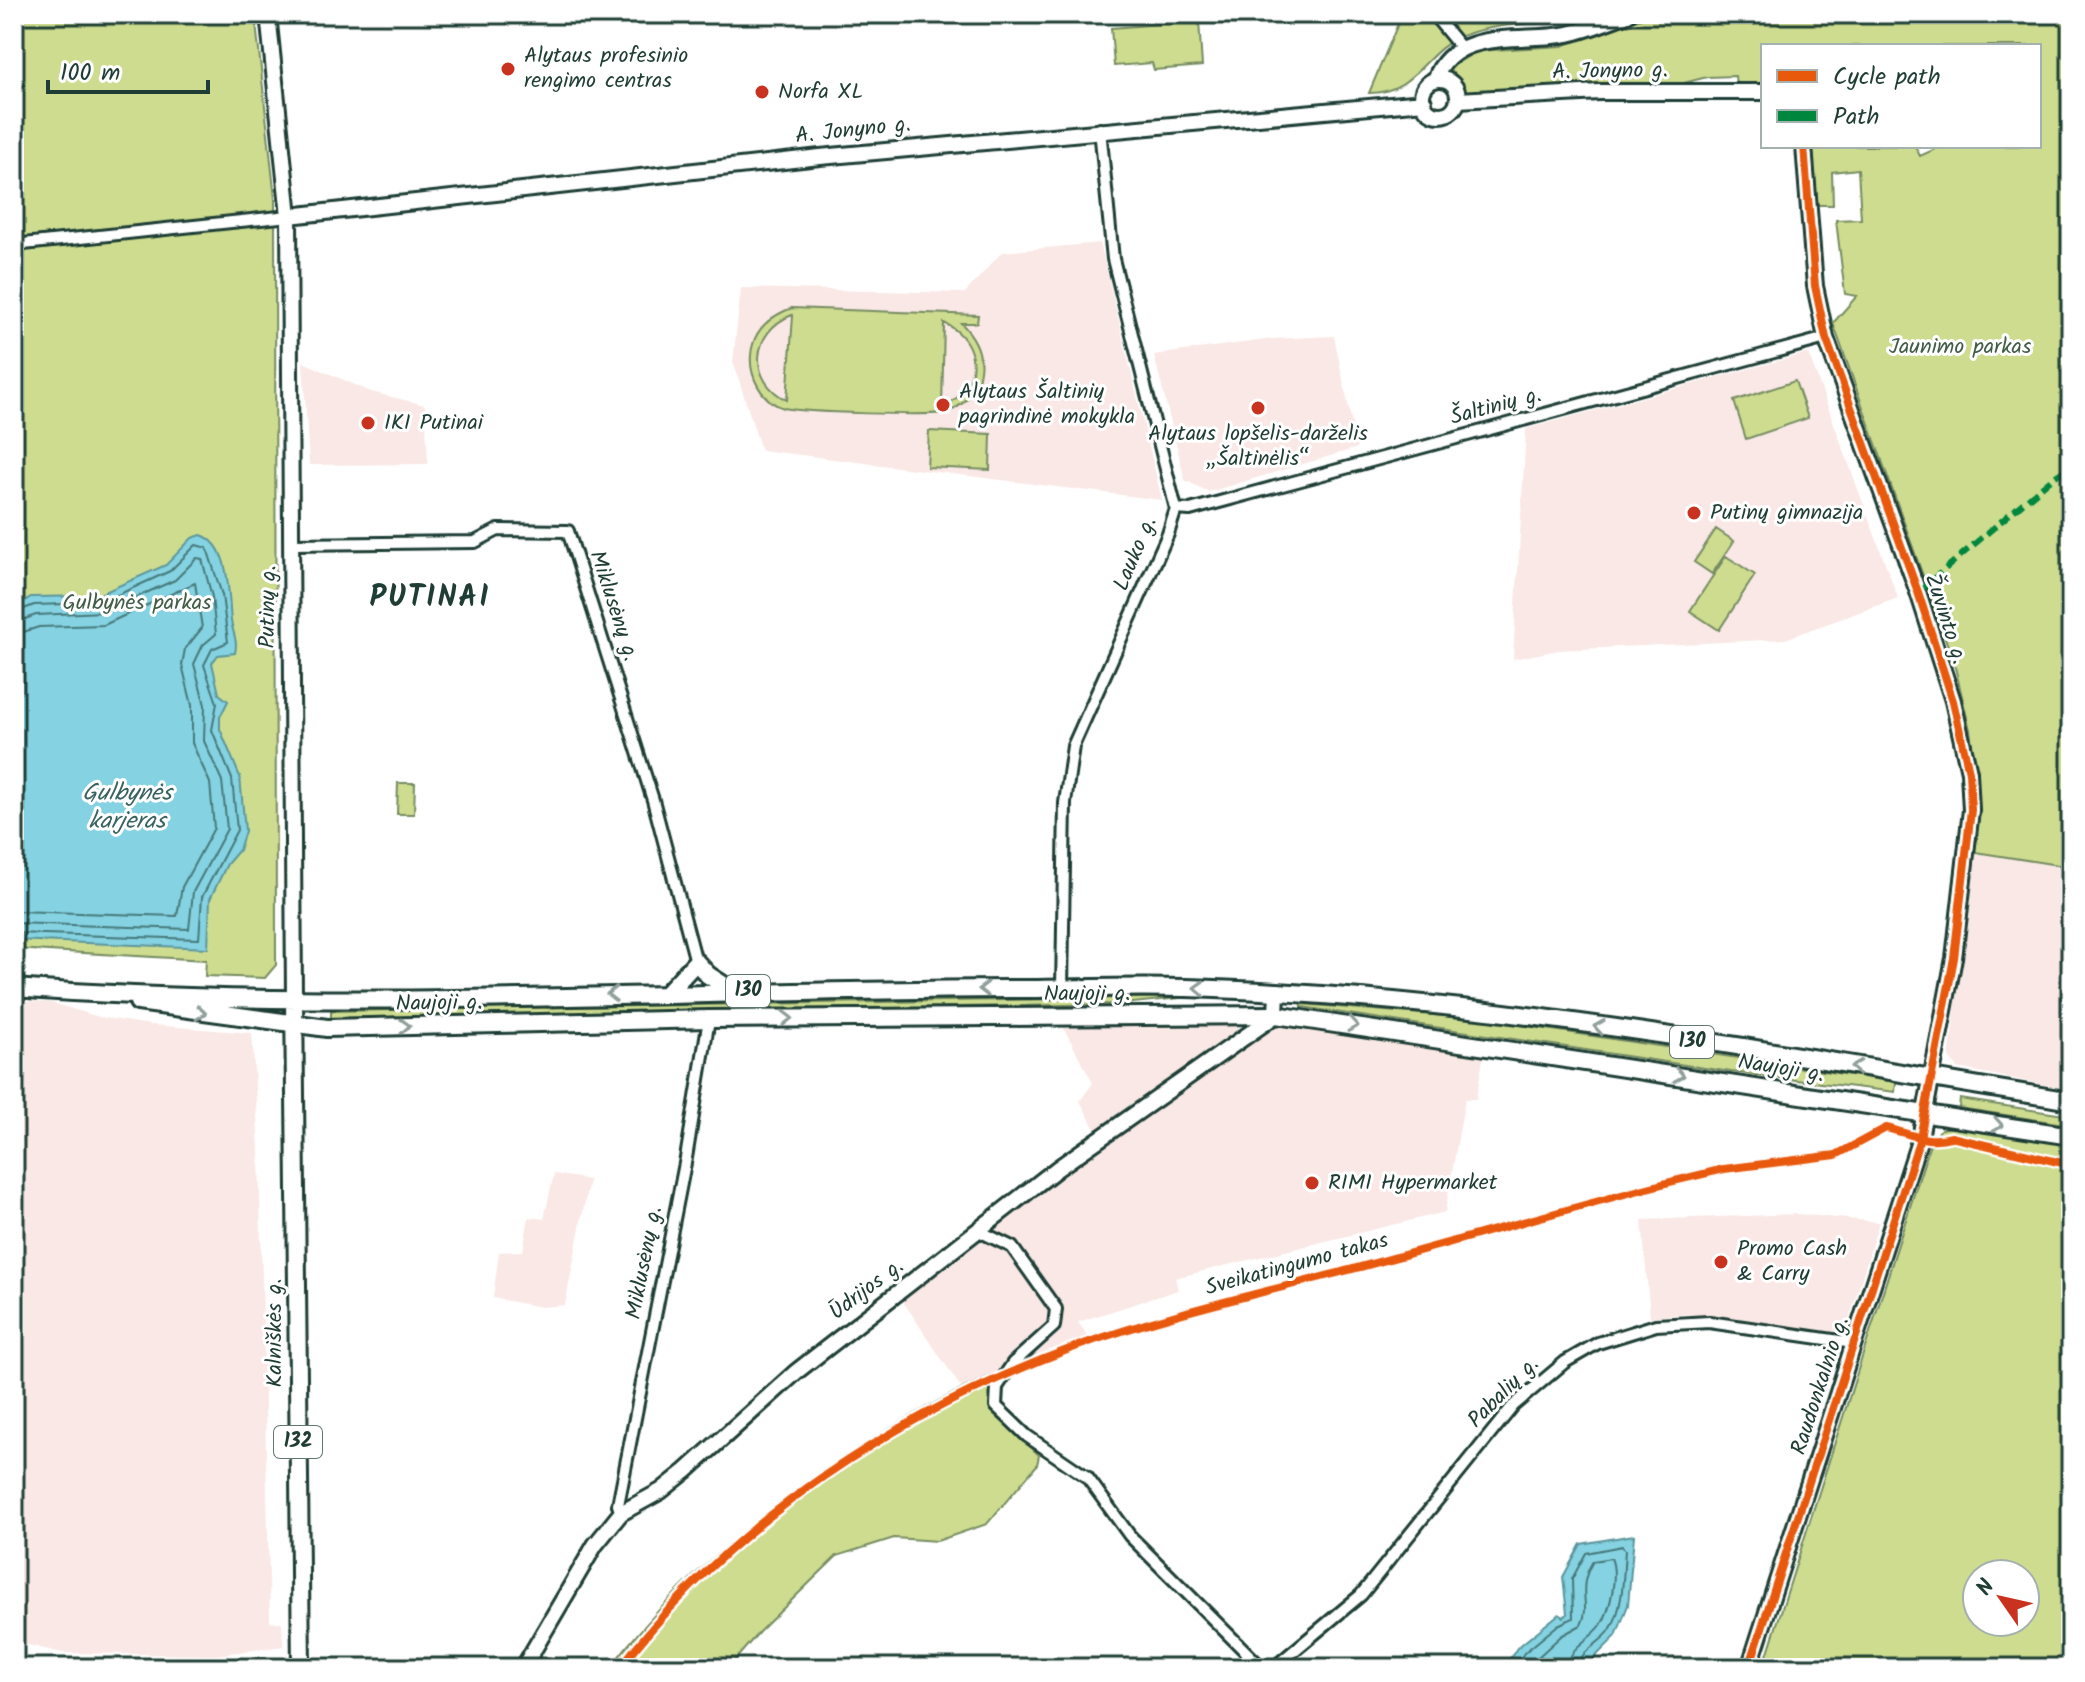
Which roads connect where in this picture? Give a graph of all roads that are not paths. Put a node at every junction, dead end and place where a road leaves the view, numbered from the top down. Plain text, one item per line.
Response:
1 (268, 14) edge
2 (1433, 14) edge
3 (1628, 14) edge
4 (1462, 49) junction
5 (1435, 80) junction
6 (1761, 92) edge
7 (1458, 100) junction
8 (1424, 102) junction
9 (1100, 129) junction
10 (1804, 148) edge
11 (289, 216) junction
12 (14, 245) edge
13 (1826, 338) junction
14 (1176, 509) junction
15 (291, 544) junction
16 (696, 962) junction
17 (14, 988) edge
18 (1062, 989) junction
19 (1277, 991) junction
20 (734, 992) junction
21 (667, 993) junction
22 (97, 994) junction
23 (294, 998) junction
24 (1276, 1015) junction
25 (709, 1019) junction
26 (295, 1024) junction
27 (1933, 1079) junction
28 (2071, 1101) edge
29 (1925, 1113) junction
30 (2071, 1136) edge
31 (979, 1231) junction
32 (1854, 1343) junction
33 (621, 1513) junction
34 (301, 1668) edge
35 (523, 1668) edge
36 (1265, 1668) edge
37 (1749, 1668) edge

1 - 11 street, Putinų g.
2 - 4 street
3 - 4 street
4 - 5 street
5 - 7 street
5 - 8 street
6 - 7 street, A. Jonyno g.
7 - 8 street
8 - 9 street, A. Jonyno g.
9 - 11 street, A. Jonyno g.
9 - 14 street, Lauko g.
10 - 13 street, Žuvinto g.
11 - 12 street
11 - 15 street, Putinų g.
13 - 14 street, Šaltinių g.
13 - 27 street, Žuvinto g.
14 - 18 street, Lauko g.
15 - 16 street, Miklusėnų g.
15 - 23 street, Putinų g.
16 - 20 main road
16 - 21 main road
17 - 22 main road, Naujoji g. / 130
19 -> 18 main road, Naujoji g. / 130
18 -> 20 main road, Naujoji g. / 130
19 - 24 street
27 -> 19 main road, Naujoji g. / 130
20 - 21 main road, Naujoji g. / 130
21 -> 23 main road, Naujoji g. / 130
22 - 23 main road, Naujoji g. / 130
22 -> 26 main road, Naujoji g.
23 - 26 main road, Kalniškės g. / 132
25 -> 24 main road, Naujoji g. / 130
24 -> 29 main road, Naujoji g. / 130
24 - 31 street, Ūdrijos g.
26 -> 25 main road, Naujoji g. / 130
25 - 33 street, Miklusėnų g.
26 - 34 main road, Kalniškės g. / 132
27 - 28 main road, Naujoji g. / 130
27 - 29 street, Žuvinto g.
29 -> 30 main road, Naujoji g. / 130
29 - 32 street, Raudonkalnio g.
31 - 33 street, Ūdrijos g.
31 - 36 street
32 - 36 street, Pabalių g.
32 - 37 street, Raudonkalnio g.
33 - 35 street, Ūdrijos g.

